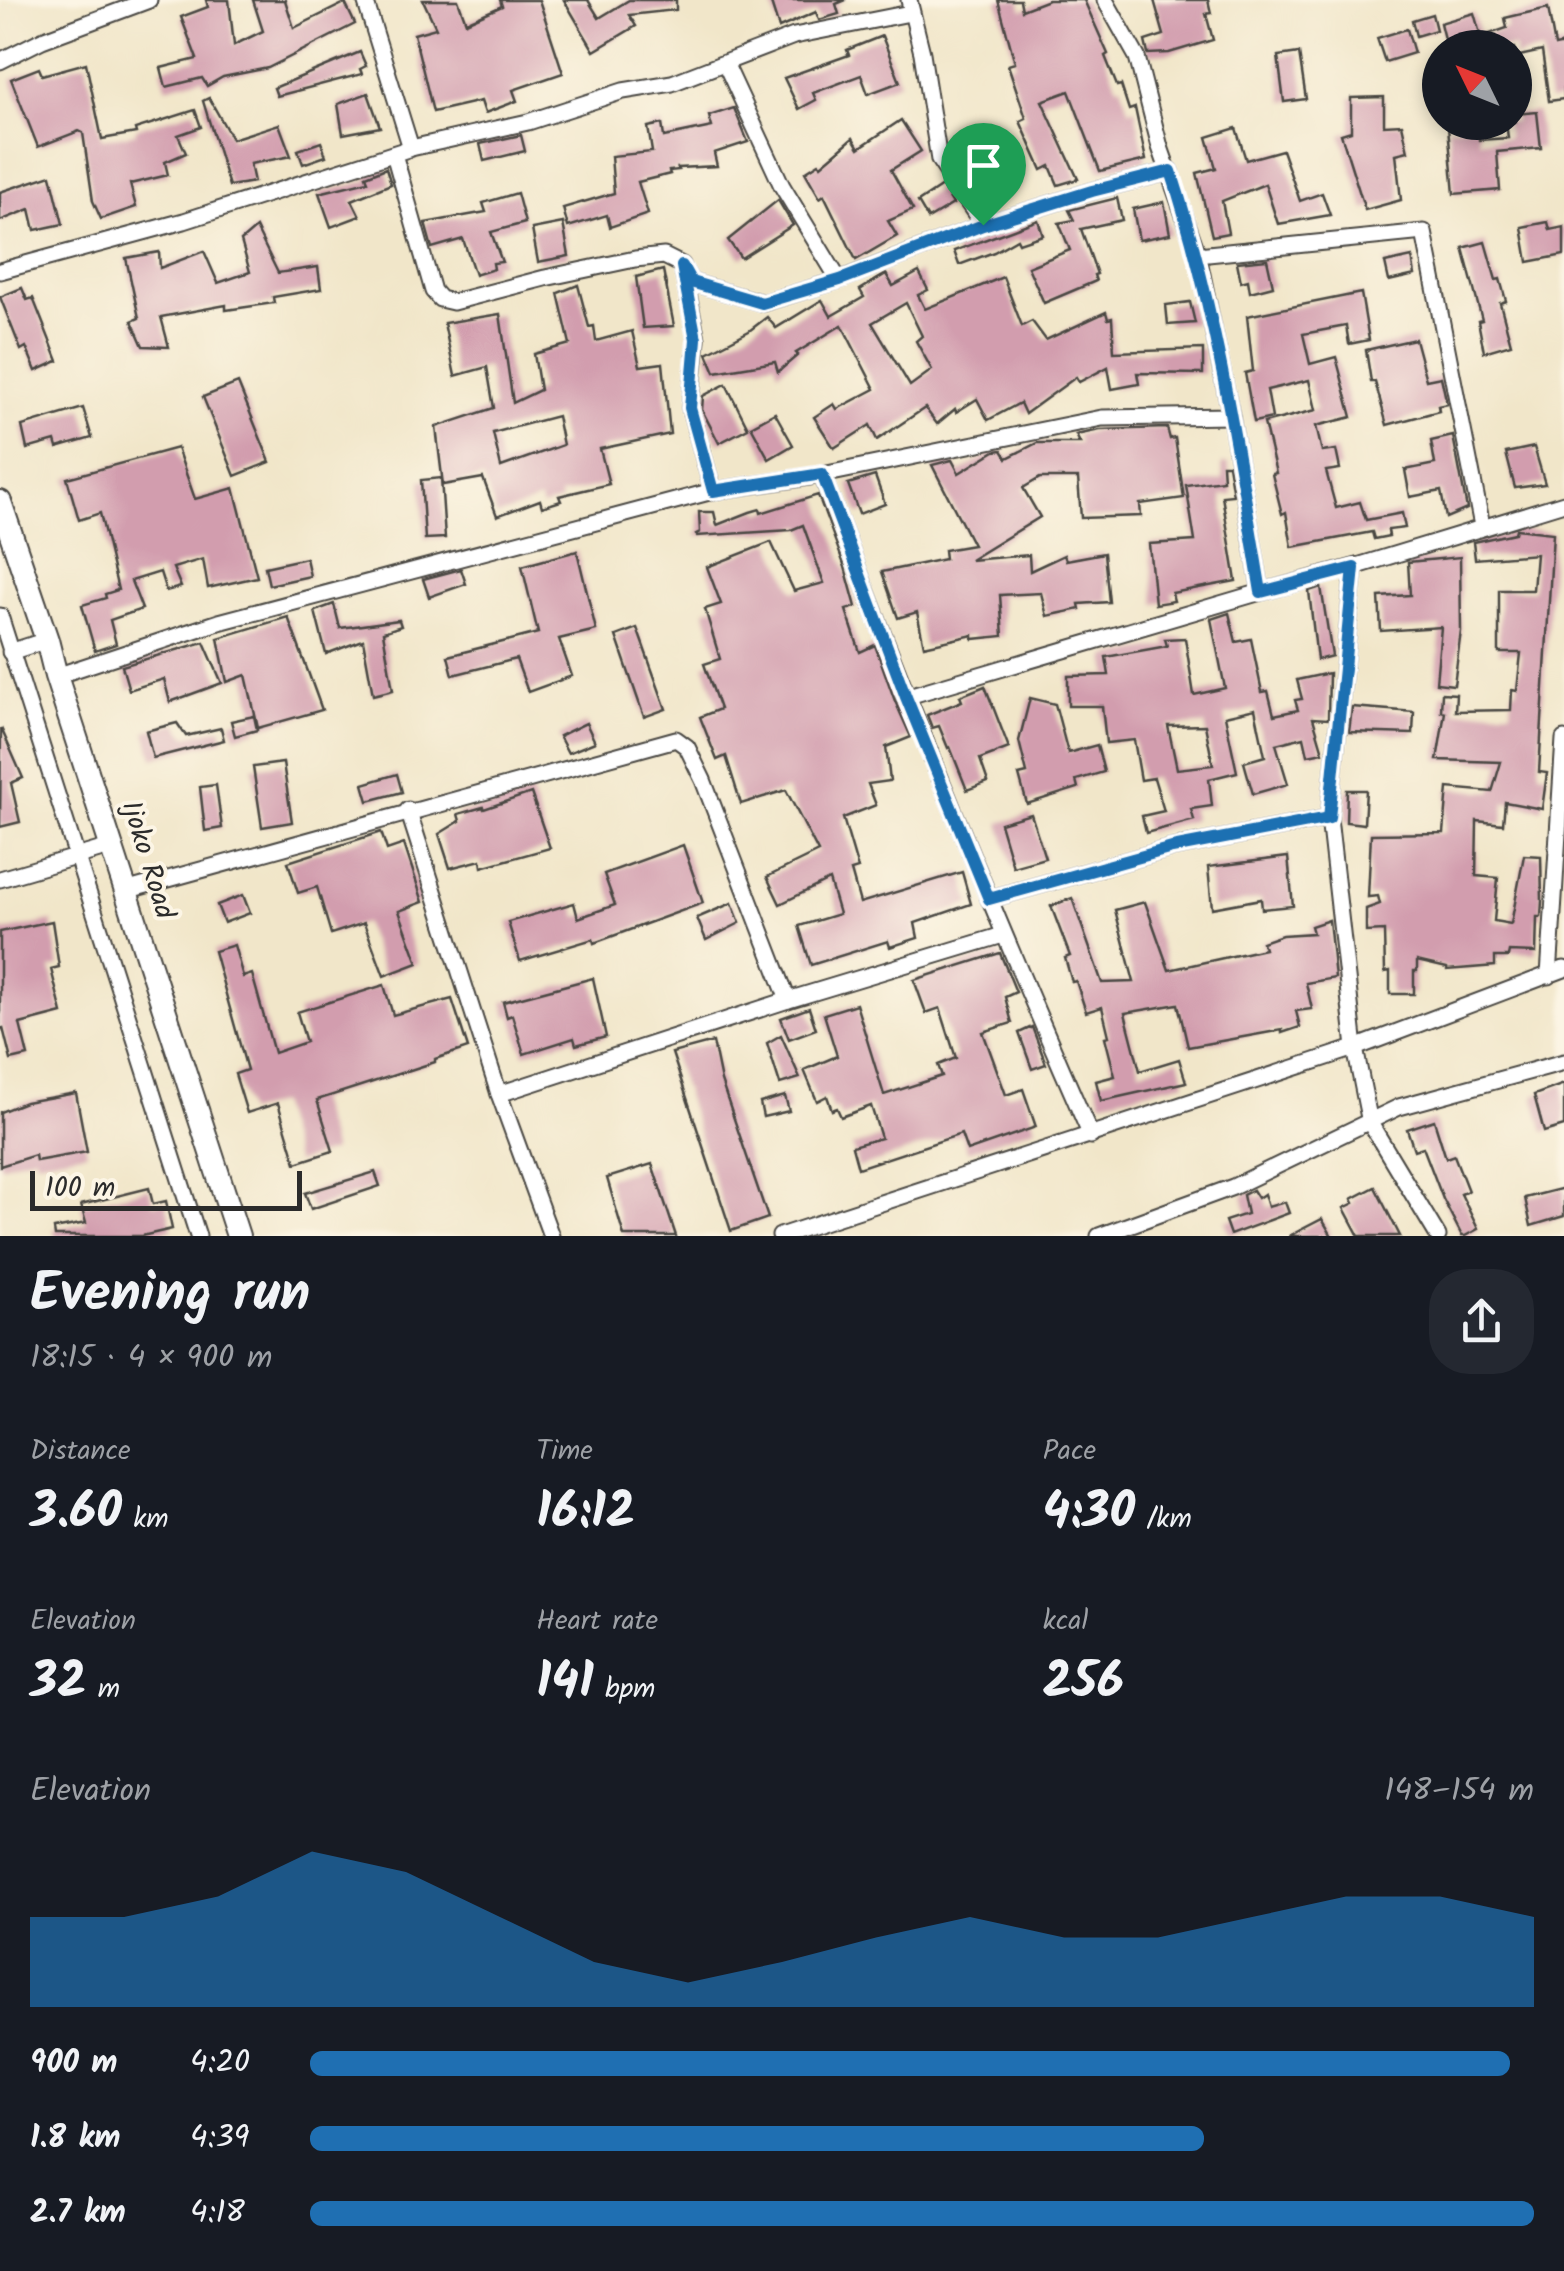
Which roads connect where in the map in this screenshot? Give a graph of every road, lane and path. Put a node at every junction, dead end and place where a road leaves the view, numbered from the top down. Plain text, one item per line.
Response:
1 (149, 0) edge
2 (366, 0) edge
3 (1104, 0) edge
4 (910, 7) edge
5 (0, 61) edge
6 (725, 63) junction
7 (411, 148) junction
8 (394, 154) junction
9 (1171, 171) junction
10 (983, 225) junction
11 (1198, 255) junction
12 (682, 266) junction
13 (0, 271) edge
14 (840, 280) junction
15 (1231, 416) junction
16 (822, 474) junction
17 (713, 491) junction
18 (0, 502) edge
19 (1564, 503) edge
20 (1482, 526) junction
21 (1354, 568) junction
22 (1261, 592) junction
23 (0, 616) edge
24 (48, 640) junction
25 (10, 652) junction
26 (56, 676) junction
27 (906, 697) junction
28 (1564, 739) edge
29 (408, 810) junction
30 (1329, 818) junction
31 (112, 846) junction
32 (79, 856) junction
33 (0, 879) edge
34 (125, 891) junction
35 (989, 899) junction
36 (1003, 936) junction
37 (1557, 973) edge
38 (788, 1000) junction
39 (1355, 1048) junction
40 (1564, 1062) edge
41 (499, 1094) junction
42 (1370, 1123) junction
43 (1091, 1136) junction
44 (198, 1236) edge
45 (238, 1236) edge
46 (551, 1236) edge
47 (780, 1236) edge
48 (1100, 1236) edge
49 (1438, 1236) edge

1 - 5 street
2 - 7 street
3 - 9 street
4 - 6 street
4 - 10 street
6 - 7 street
6 - 14 street
7 - 8 street
8 - 12 street
8 - 13 street
9 - 10 street
9 - 11 street
10 - 14 street
11 - 15 street
11 - 20 street
12 - 14 street
12 - 17 street
15 - 16 street
15 - 22 street
16 - 17 street
16 - 27 street
17 - 26 street
18 - 24 main road, Ijoko Road
19 - 20 street
20 - 21 street
21 - 22 street
21 - 30 street
22 - 27 street
23 - 25 street
24 - 25 street
24 - 26 main road, Ijoko Road
25 - 32 street
26 - 31 main road, Ijoko Road
27 - 35 street
28 - 37 street
29 - 34 street
29 - 38 street
29 - 41 street
30 - 35 street
30 - 39 street
31 - 32 street
31 - 34 main road, Ijoko Road
32 - 33 street
32 - 44 street
34 - 45 main road, Ijoko Road
35 - 36 street
36 - 38 street
36 - 43 street
37 - 39 street
38 - 41 street
39 - 42 street
39 - 43 street
40 - 42 street
41 - 46 street
42 - 48 street
42 - 49 street
43 - 47 street

